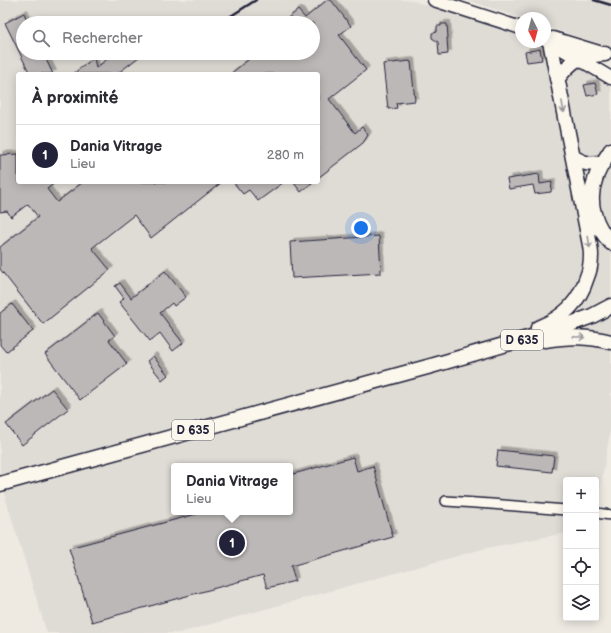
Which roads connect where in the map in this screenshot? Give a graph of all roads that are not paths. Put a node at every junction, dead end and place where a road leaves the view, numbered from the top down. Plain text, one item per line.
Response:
1 (434, 0) edge
2 (515, 26) edge
3 (551, 39) edge
4 (551, 40) edge
5 (549, 48) edge
6 (608, 55) edge
7 (579, 58) junction
8 (611, 78) edge
9 (557, 79) junction
10 (607, 156) edge
11 (573, 157) junction
12 (611, 243) edge
13 (611, 306) edge
14 (611, 342) edge
15 (431, 366) junction
16 (386, 378) junction
17 (0, 484) edge
18 (446, 501) dead end
19 (563, 510) edge
20 (599, 513) edge
21 (611, 515) edge

1 - 2 main road
3 - 6 main road
4 - 7 main road
5 - 9 main road
6 - 7 main road
7 - 8 main road
7 - 9 main road
9 -> 11 main road
10 - 11 main road
10 - 12 main road
11 -> 16 main road
13 - 15 main road, D 635
15 -> 14 main road
15 - 16 main road, D 635
16 - 17 main road, D 635
18 - 19 street
20 - 21 street

